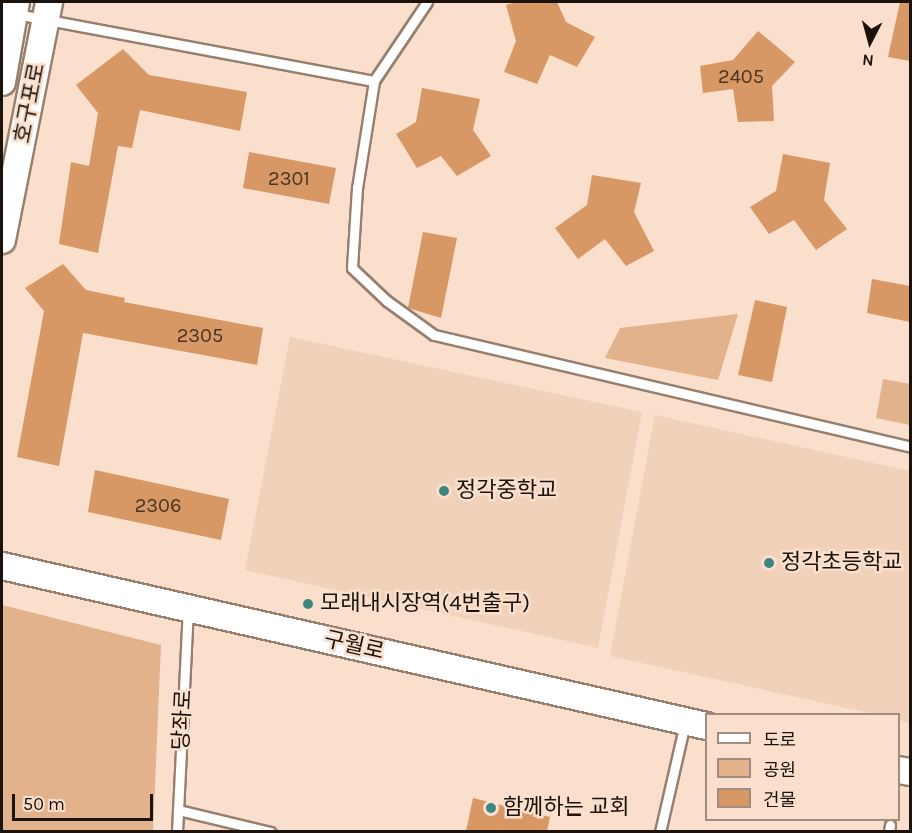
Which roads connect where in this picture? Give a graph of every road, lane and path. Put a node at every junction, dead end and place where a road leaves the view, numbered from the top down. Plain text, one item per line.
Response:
1 (427, 2) edge
2 (15, 8) edge
3 (47, 11) edge
4 (374, 81) junction
5 (2, 82) edge
6 (2, 240) edge
7 (910, 447) edge
8 (2, 566) edge
9 (188, 608) junction
10 (696, 723) edge
11 (178, 810) junction
12 (177, 831) edge
13 (270, 831) edge
14 (660, 831) edge

1 - 4 lane
2 - 3 lane
2 - 5 main road, 호구포로
3 - 4 lane
3 - 6 main road, 호구포로
4 - 7 lane
8 - 9 main road, 구월로
9 - 10 main road, 구월로
9 - 11 lane, 당좌로
10 - 14 lane
11 - 12 lane, 당좌로
11 - 13 lane

